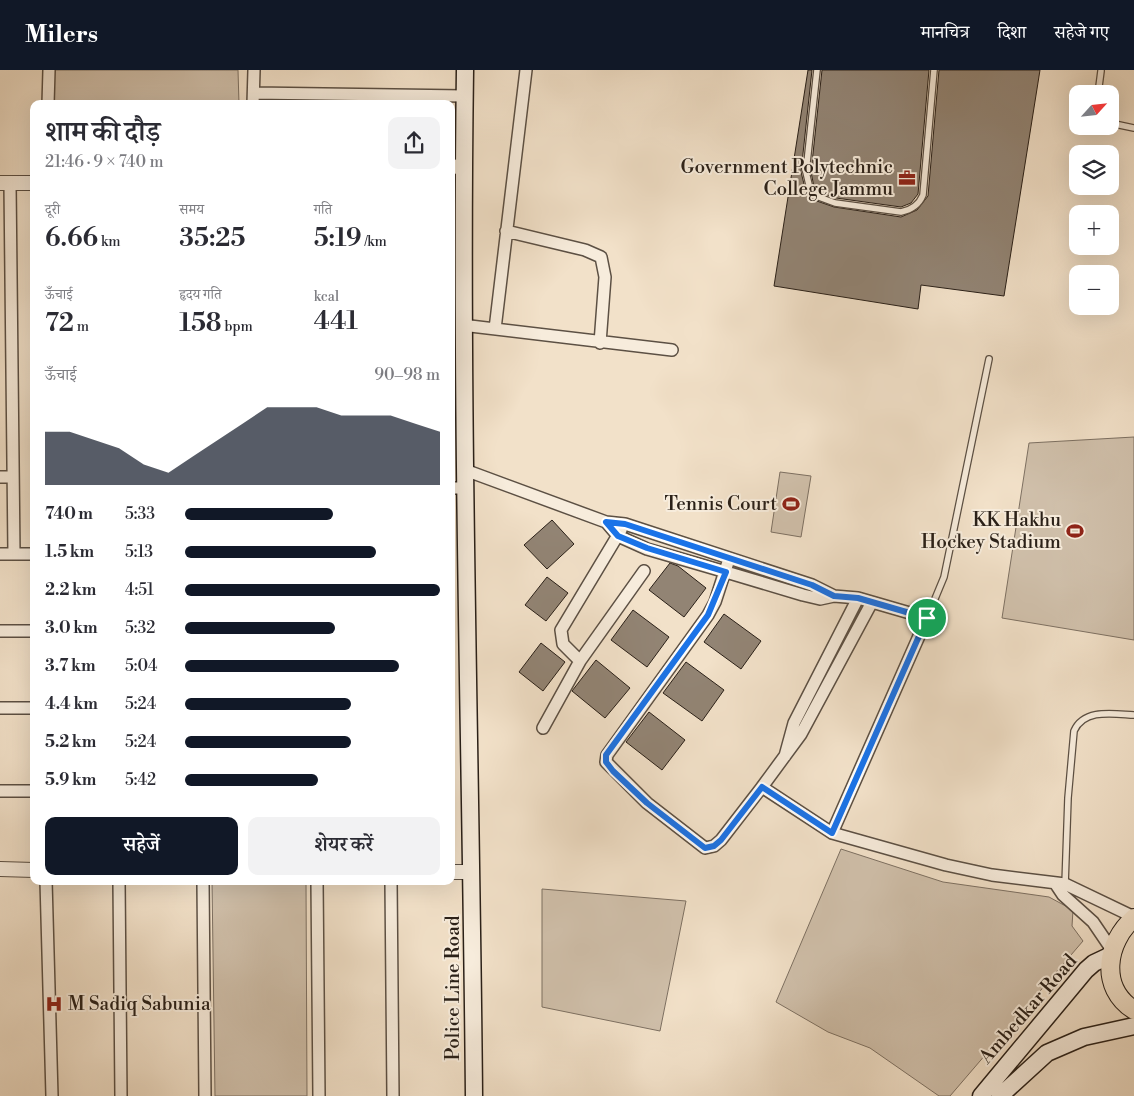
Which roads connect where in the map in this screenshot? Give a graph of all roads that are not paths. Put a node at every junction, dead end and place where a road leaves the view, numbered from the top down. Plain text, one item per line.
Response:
1 (48, 70) edge
2 (254, 70) edge
3 (465, 70) edge
4 (526, 70) edge
5 (817, 70) edge
6 (934, 70) edge
7 (1101, 71) dead end
8 (1099, 85) edge
9 (464, 96) junction
10 (253, 99) edge
11 (48, 100) edge
12 (1119, 125) edge
13 (1134, 128) edge
14 (458, 166) edge
15 (5, 183) edge
16 (30, 183) edge
17 (506, 231) junction
18 (462, 324) junction
19 (495, 329) junction
20 (600, 343) junction
21 (672, 350) dead end
22 (988, 359) dead end
23 (465, 470) junction
24 (13, 477) junction
25 (0, 478) edge
26 (458, 488) edge
27 (606, 522) junction
28 (625, 524) junction
29 (618, 536) junction
30 (0, 554) edge
31 (14, 554) junction
32 (30, 554) edge
33 (729, 559) junction
34 (644, 571) dead end
35 (726, 572) junction
36 (834, 596) junction
37 (858, 598) junction
38 (872, 602) junction
39 (927, 618) junction
40 (0, 631) edge
41 (30, 632) edge
42 (580, 661) junction
43 (0, 708) edge
44 (30, 708) edge
45 (1134, 715) edge
46 (543, 728) dead end
47 (785, 756) junction
48 (762, 787) junction
49 (0, 791) edge
50 (30, 791) edge
51 (832, 833) junction
52 (0, 869) edge
53 (30, 870) edge
54 (455, 872) edge
55 (472, 872) junction
56 (46, 885) edge
57 (119, 885) edge
58 (203, 885) edge
59 (317, 885) edge
60 (391, 885) edge
61 (1061, 887) junction
62 (1134, 918) edge
63 (1112, 952) junction
64 (1134, 1010) edge
65 (1134, 1026) edge
66 (52, 1096) edge
67 (121, 1096) edge
68 (205, 1096) edge
69 (319, 1096) edge
70 (393, 1096) edge
71 (474, 1096) edge
72 (980, 1096) edge
73 (1000, 1096) edge

1 - 11 street
2 - 10 street
3 - 9 main road, Police Line Road
4 - 17 street
5 - 6 lane
7 - 8 lane
9 - 10 street
9 - 14 main road, Police Line Road
12 - 13 lane
14 - 18 main road, Police Line Road
15 - 16 street
15 - 24 street
17 - 19 street
17 - 20 street
18 - 19 street
18 - 23 main road, Police Line Road
19 - 20 street
20 - 21 street
22 - 39 lane
23 - 26 main road, Police Line Road
23 - 27 street
24 - 25 street
24 - 31 street
26 - 55 main road, Police Line Road
27 - 28 street
27 - 29 street
28 - 29 street
28 - 33 street
29 - 35 street
29 - 42 street
30 - 31 street
31 - 32 street
33 - 35 street
33 - 36 street
34 - 42 street
35 - 36 street
35 - 48 street
36 - 37 street
37 - 38 street
37 - 47 street
38 - 39 street
38 - 47 street
39 - 51 street
40 - 41 street
42 - 46 street
43 - 44 street
45 - 61 lane
47 - 48 street
48 - 51 street
49 - 50 street
51 - 61 street
52 - 53 street
54 - 55 street
55 - 71 main road, Police Line Road
56 - 66 street
57 - 67 street
58 - 68 street
59 - 69 street
60 - 70 street
61 - 62 street
61 - 63 street
62 - 63 main road
63 - 64 main road
63 - 72 main road, Ambedkar Road
65 - 73 main road

